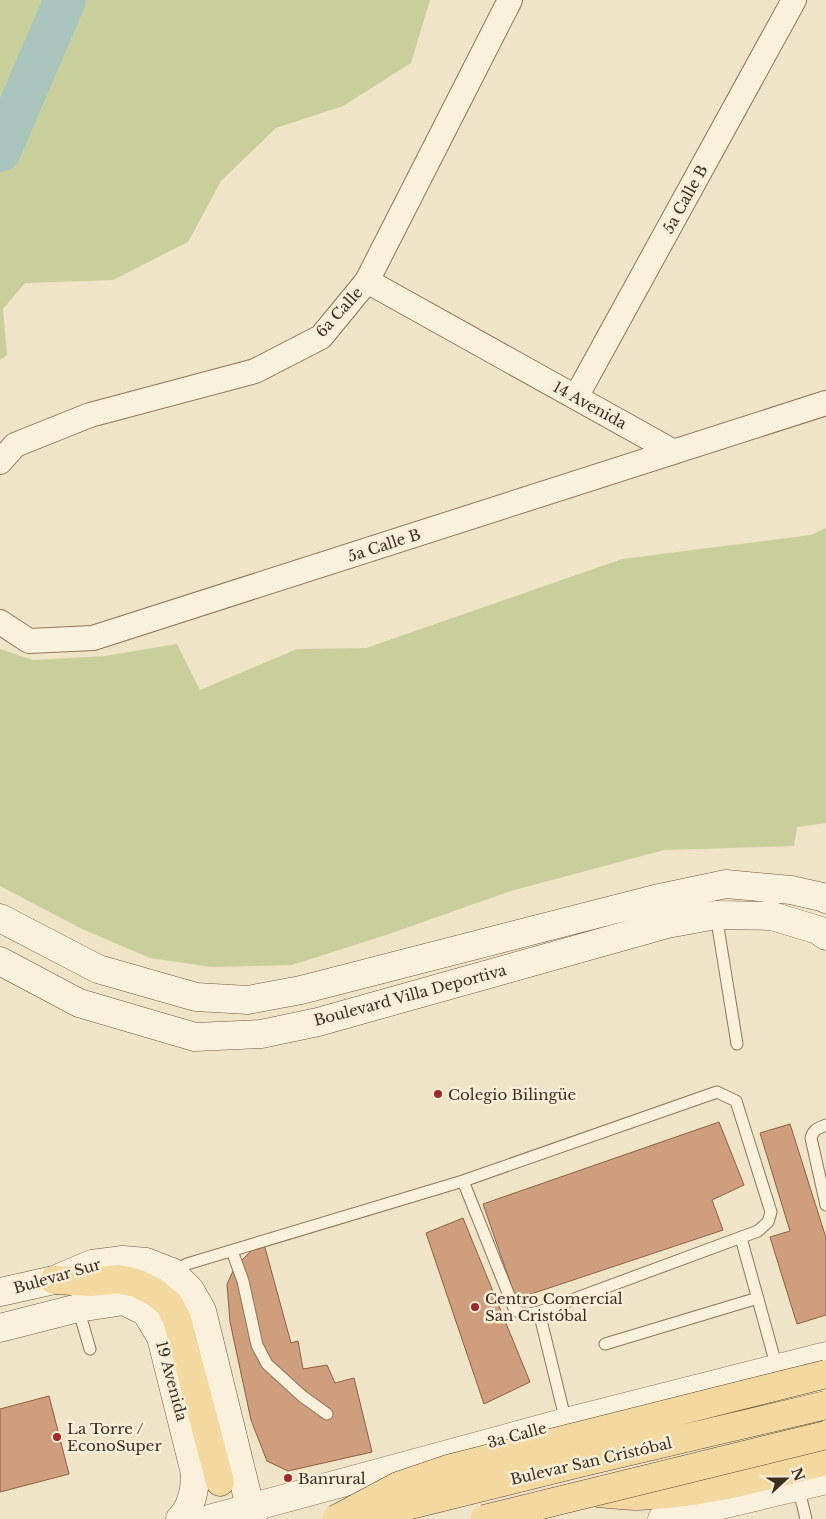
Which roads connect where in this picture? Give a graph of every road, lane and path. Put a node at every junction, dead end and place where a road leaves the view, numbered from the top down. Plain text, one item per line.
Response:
1 (510, 0) edge
2 (794, 0) edge
3 (367, 280) junction
4 (576, 397) junction
5 (826, 403) edge
6 (674, 452) junction
7 (7, 454) edge
8 (0, 622) edge
9 (826, 899) edge
10 (716, 916) junction
11 (0, 918) edge
12 (567, 922) junction
13 (826, 936) edge
14 (574, 950) junction
15 (0, 961) edge
16 (737, 1044) dead end
17 (826, 1125) edge
18 (463, 1181) junction
19 (826, 1205) edge
20 (741, 1238) junction
21 (232, 1251) junction
22 (172, 1272) junction
23 (54, 1280) junction
24 (0, 1292) edge
25 (758, 1298) junction
26 (78, 1308) junction
27 (539, 1312) junction
28 (0, 1328) edge
29 (605, 1344) dead end
30 (90, 1349) dead end
31 (826, 1356) edge
32 (777, 1368) junction
33 (826, 1374) edge
34 (826, 1405) edge
35 (327, 1414) dead end
36 (566, 1422) junction
37 (826, 1436) edge
38 (478, 1446) junction
39 (826, 1461) edge
40 (826, 1480) edge
41 (220, 1482) dead end
42 (798, 1486) junction
43 (594, 1492) junction
44 (252, 1514) edge
45 (180, 1519) edge
46 (209, 1519) edge
47 (336, 1519) edge
48 (356, 1519) edge
49 (484, 1519) edge
50 (662, 1519) edge
51 (806, 1519) edge

1 - 3 street, 6a Calle
2 - 4 street, 5a Calle B
3 - 4 street, 14 Avenida
3 - 7 street, 6a Calle
4 - 6 street, 14 Avenida
5 - 6 street
6 - 8 street, 5a Calle B
9 - 12 main road, Boulevard Villa Deportiva
10 - 13 main road, Boulevard Villa Deportiva
10 - 14 main road, Boulevard Villa Deportiva
10 - 16 lane
11 - 12 main road, Boulevard Villa Deportiva
12 - 14 main road
14 - 15 main road, Boulevard Villa Deportiva
17 - 19 lane
18 - 20 lane
18 - 21 lane
18 - 27 lane
20 - 25 lane
20 - 27 lane
21 - 22 lane
21 - 35 lane
22 - 23 main road, Bulevar Sur
22 - 44 main road
23 - 24 main road, Bulevar Sur
23 - 41 main road
25 - 29 lane
25 - 32 lane
26 - 28 main road
26 - 30 lane
26 - 45 main road, 19 Avenida
27 - 36 lane
31 - 32 main road, 3a Calle
32 - 36 main road, 3a Calle
33 - 47 main road, bridge
34 - 48 main road, Bulevar San Cristóbal, bridge
36 - 38 main road, 3a Calle
37 - 43 main road, Bulevar San Cristóbal, bridge
38 - 44 main road, 3a Calle
38 - 49 main road
39 - 43 main road
40 - 42 main road
42 - 50 main road
42 - 51 lane
43 - 49 main road, Bulevar San Cristóbal, bridge
44 - 46 main road, 3a Calle

